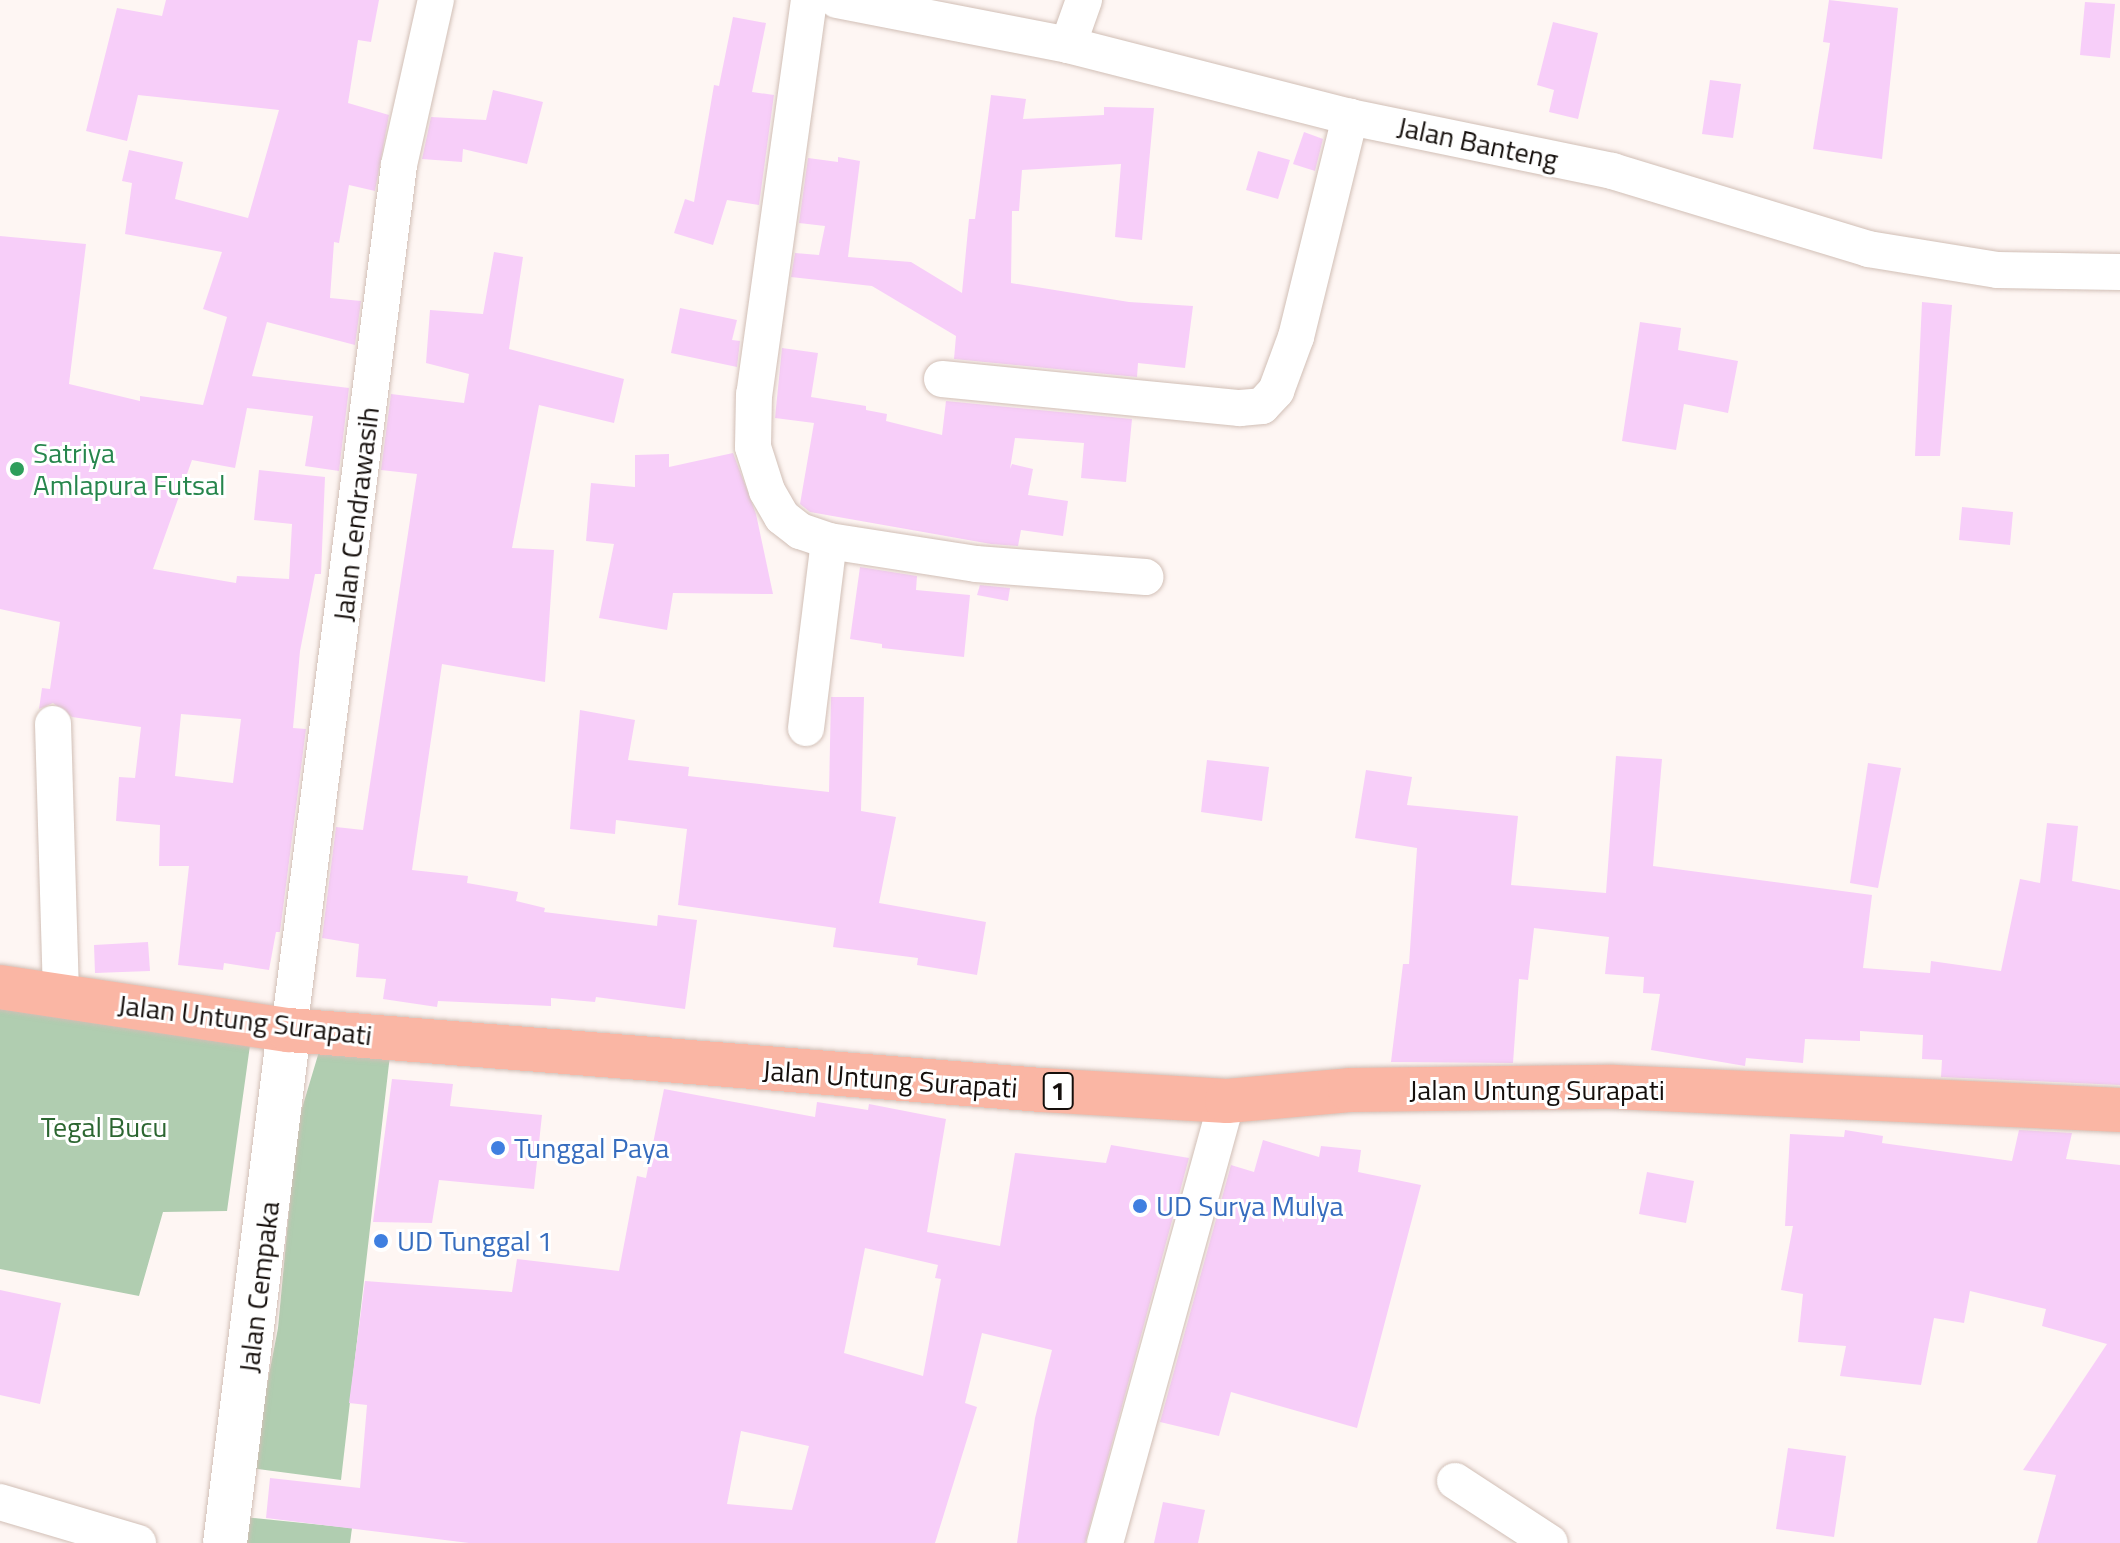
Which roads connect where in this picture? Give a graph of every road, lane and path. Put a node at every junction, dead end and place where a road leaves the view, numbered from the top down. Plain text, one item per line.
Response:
1 (436, 0) edge
2 (809, 0) edge
3 (837, 0) edge
4 (1084, 0) edge
5 (1068, 45) junction
6 (1350, 117) junction
7 (2120, 272) edge
8 (942, 379) dead end
9 (829, 541) junction
10 (1146, 577) dead end
11 (53, 724) dead end
12 (806, 728) dead end
13 (0, 987) edge
14 (61, 997) junction
15 (289, 1030) junction
16 (1227, 1101) junction
17 (2120, 1110) edge
18 (1455, 1481) dead end
19 (0, 1502) edge
20 (138, 1543) edge
21 (225, 1543) edge
22 (1105, 1543) edge
23 (1550, 1543) edge

1 - 15 street, Jalan Cendrawasih
2 - 9 street
3 - 5 street, Jalan Banteng
4 - 5 street
5 - 6 street, Jalan Banteng
6 - 7 street, Jalan Banteng
6 - 8 street
9 - 10 street
9 - 12 street
11 - 14 street
13 - 14 highway, Jalan Untung Surapati / 1
14 - 15 highway, Jalan Untung Surapati / 1
15 - 16 highway, Jalan Untung Surapati / 1
15 - 21 street, Jalan Cempaka
16 - 17 highway, Jalan Untung Surapati / 1
16 - 22 street
18 - 23 street
19 - 20 street

